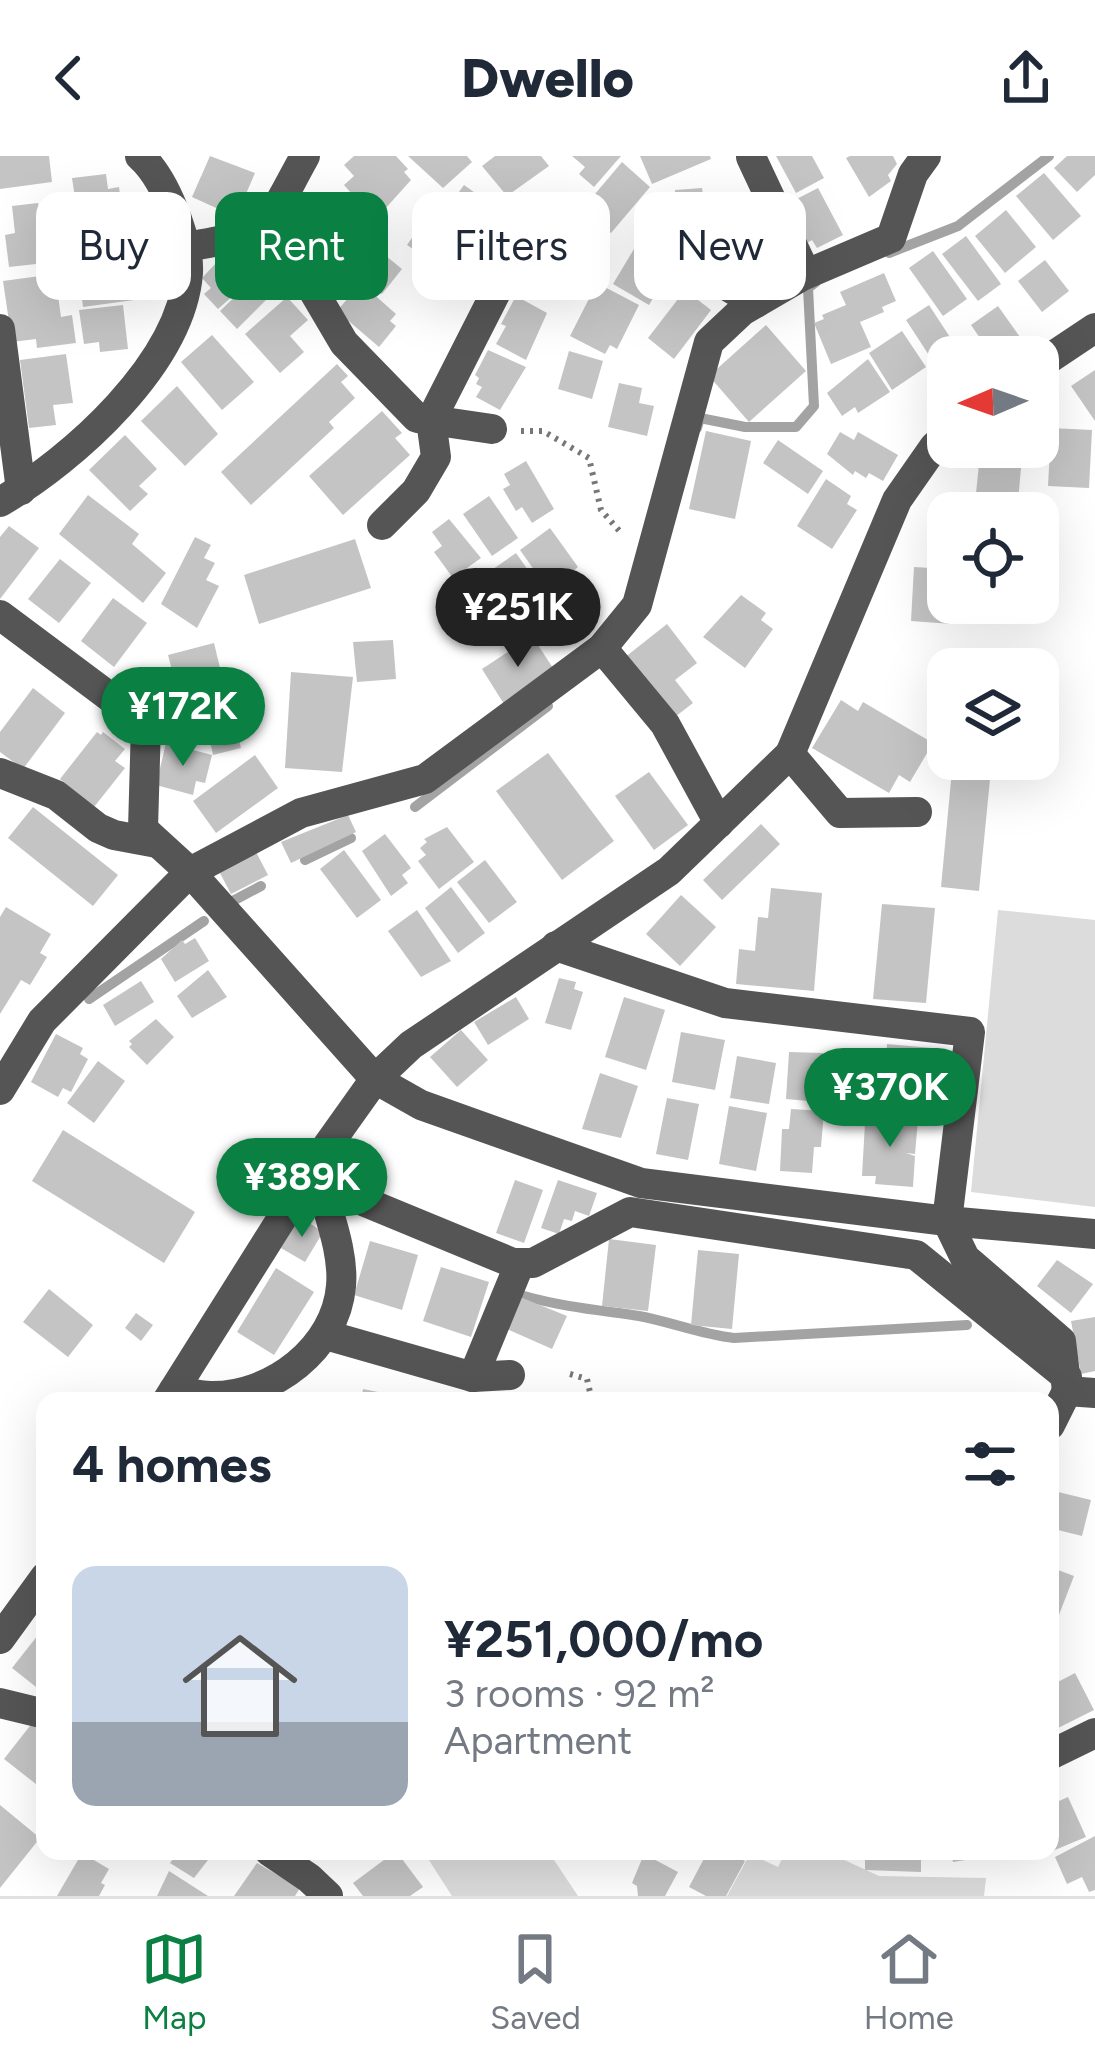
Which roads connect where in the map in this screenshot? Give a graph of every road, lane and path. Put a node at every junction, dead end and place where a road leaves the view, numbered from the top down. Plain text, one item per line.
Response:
1 (140, 156) edge
2 (305, 156) edge
3 (926, 156) edge
4 (751, 157) edge
5 (165, 192) edge
6 (285, 192) edge
7 (767, 192) edge
8 (806, 274) edge
9 (182, 300) edge
10 (319, 300) edge
11 (492, 300) edge
12 (751, 300) edge
13 (761, 300) edge
14 (756, 303) junction
15 (1095, 328) edge
16 (0, 329) edge
17 (1059, 352) edge
18 (431, 420) junction
19 (492, 428) dead end
20 (543, 431) dead end
21 (927, 457) edge
22 (10, 496) edge
23 (382, 525) dead end
24 (652, 549) junction
25 (0, 615) edge
26 (602, 648) junction
27 (790, 754) junction
28 (0, 773) edge
29 (917, 812) dead end
30 (719, 823) junction
31 (157, 843) junction
32 (190, 872) junction
33 (556, 946) junction
34 (375, 1079) junction
35 (0, 1090) edge
36 (314, 1182) junction
37 (947, 1221) junction
38 (1095, 1234) edge
39 (520, 1263) junction
40 (326, 1335) junction
41 (571, 1374) dead end
42 (510, 1376) dead end
43 (473, 1377) junction
44 (1076, 1387) edge
45 (174, 1392) edge
46 (229, 1392) edge
47 (590, 1392) edge
48 (1059, 1412) edge
49 (36, 1589) edge
50 (0, 1639) edge
51 (0, 1703) edge
52 (36, 1712) edge
53 (1095, 1733) edge
54 (1059, 1751) edge
55 (281, 1860) edge
56 (328, 1896) edge

1 - 5 street
2 - 6 street
3 - 8 street
4 - 7 street
9 - 22 street
10 - 18 street
11 - 18 street
12 - 14 street
13 - 14 street
14 - 24 street
15 - 17 street
16 - 22 street
18 - 19 street
18 - 23 street
20 - 24 path
21 - 27 street
24 - 26 street
25 - 31 street
26 - 30 street
26 - 32 street
27 - 29 street
27 - 30 street
28 - 31 street
30 - 33 street
31 - 32 street
32 - 34 street
32 - 35 street
33 - 34 street
33 - 37 street
34 - 36 street
34 - 37 street
36 - 39 street
36 - 40 street
36 - 45 street
37 - 38 street
37 - 44 street
39 - 43 street
39 - 44 street
40 - 43 street
40 - 46 street
41 - 47 path
42 - 43 street
44 - 48 street
49 - 50 street
51 - 52 street
53 - 54 street
55 - 56 street

